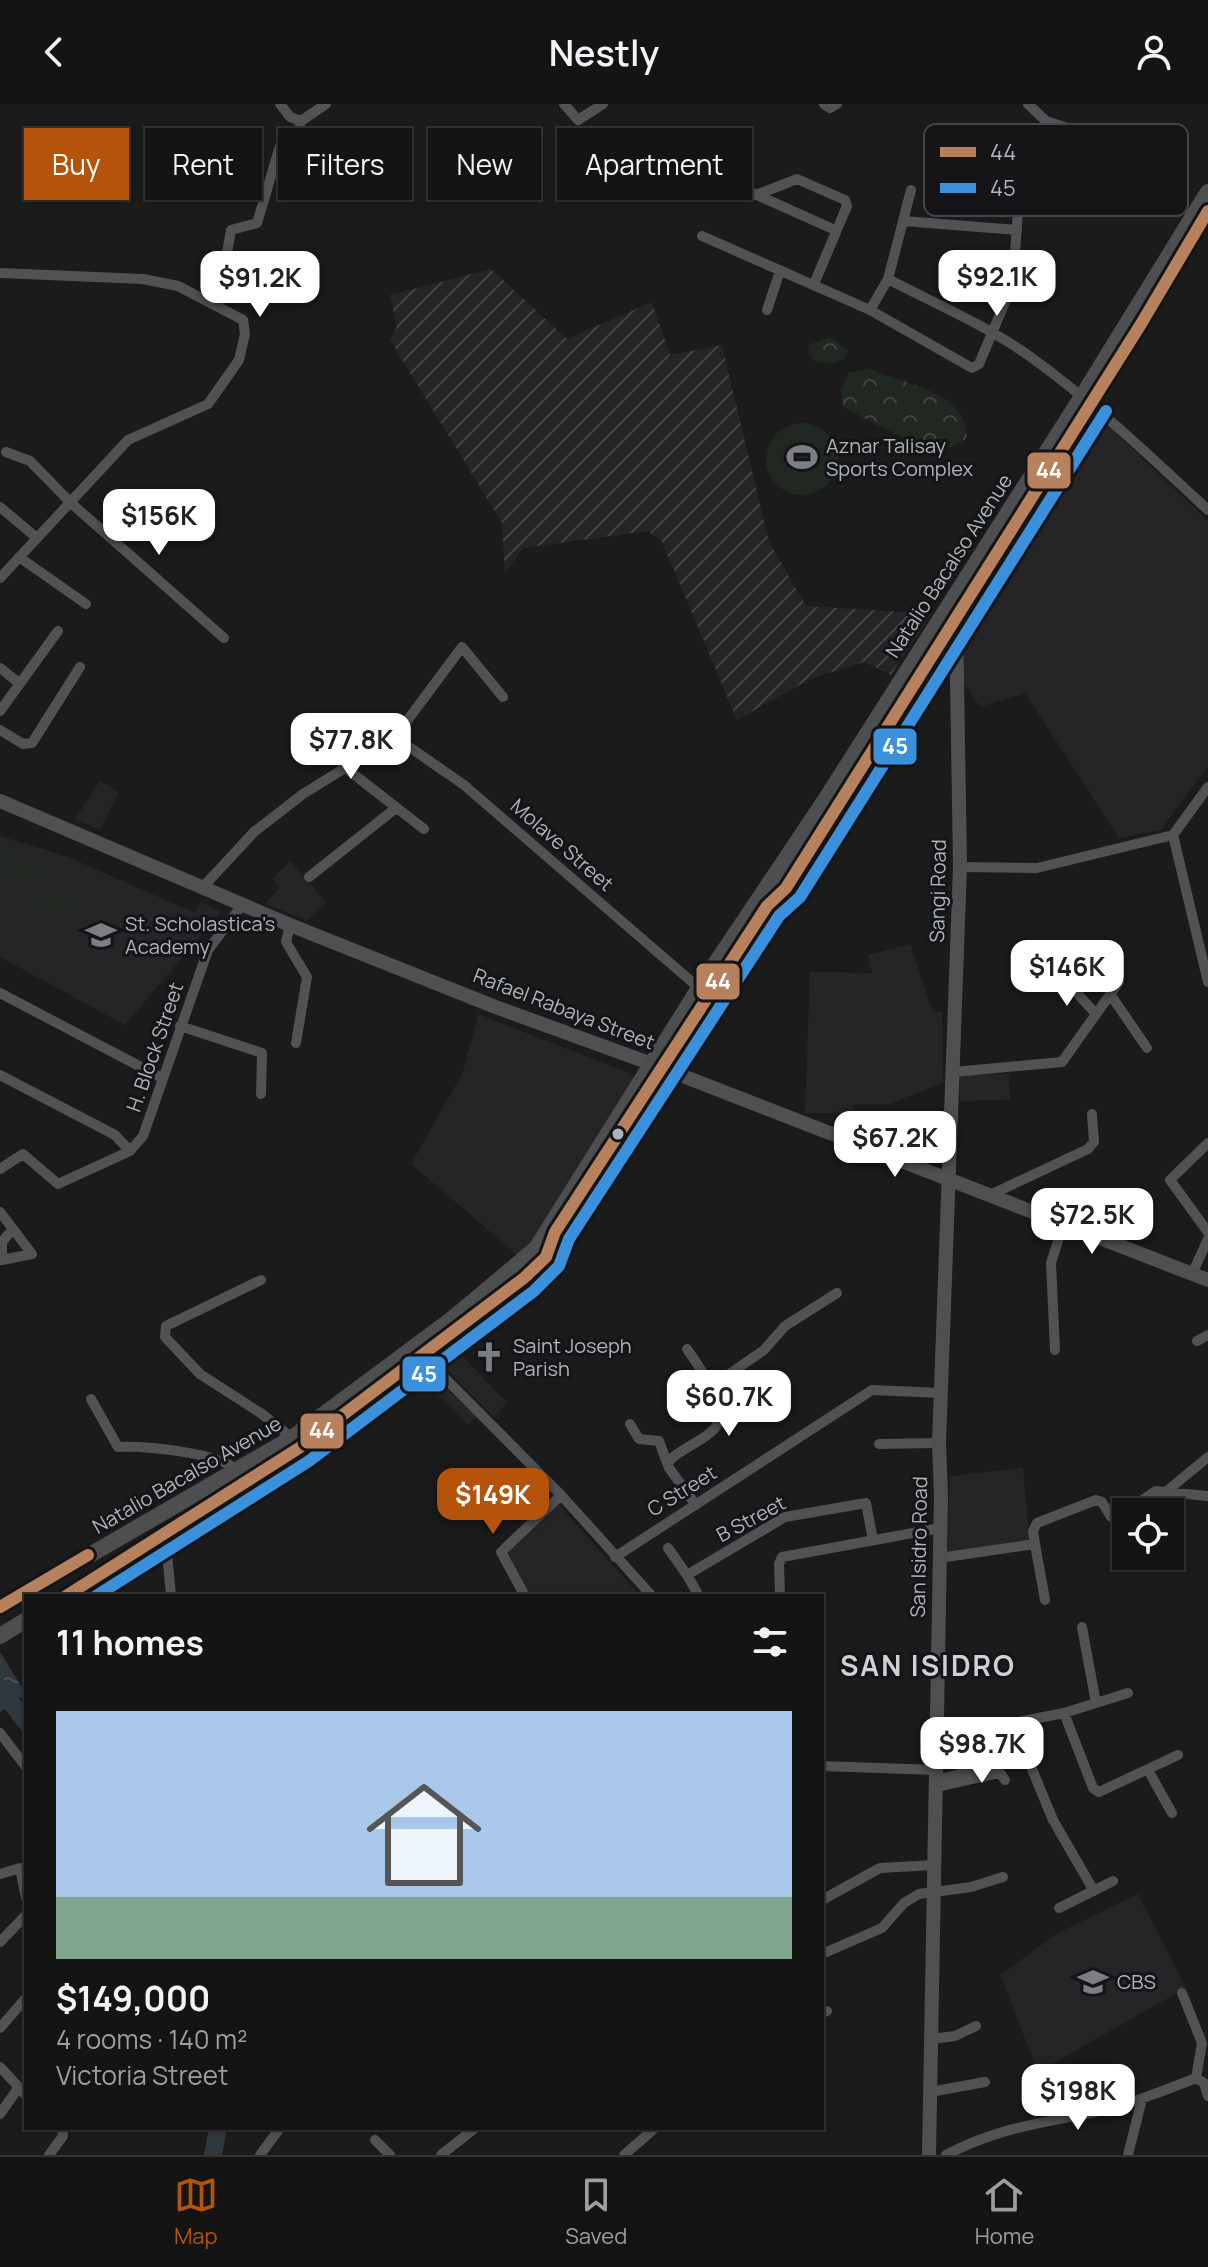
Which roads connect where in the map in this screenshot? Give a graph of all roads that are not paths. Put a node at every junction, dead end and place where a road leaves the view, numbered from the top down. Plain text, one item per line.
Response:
1 (280, 104) edge
2 (326, 104) edge
3 (564, 104) edge
4 (603, 104) edge
5 (824, 104) edge
6 (837, 104) edge
7 (1028, 104) edge
8 (301, 121) junction
9 (1055, 124) edge
10 (911, 190) dead end
11 (1208, 192) edge
12 (752, 193) edge
13 (756, 195) junction
14 (1208, 211) edge
15 (1018, 216) edge
16 (903, 221) junction
17 (835, 230) junction
18 (1017, 230) junction
19 (702, 236) dead end
20 (780, 271) junction
21 (0, 273) edge
22 (888, 279) junction
23 (814, 284) junction
24 (218, 305) junction
25 (767, 310) dead end
26 (870, 310) junction
27 (992, 334) junction
28 (1086, 400) junction
29 (6, 452) dead end
30 (71, 503) junction
31 (0, 507) edge
32 (1208, 510) edge
33 (37, 538) junction
34 (19, 557) junction
35 (0, 578) edge
36 (86, 604) dead end
37 (951, 613) junction
38 (58, 631) dead end
39 (224, 638) dead end
40 (80, 667) dead end
41 (0, 668) edge
42 (19, 683) junction
43 (503, 697) dead end
44 (0, 711) edge
45 (0, 730) edge
46 (395, 737) junction
47 (343, 766) junction
48 (1208, 787) edge
49 (0, 801) edge
50 (396, 808) junction
51 (424, 829) dead end
52 (1173, 835) junction
53 (960, 867) junction
54 (309, 877) dead end
55 (780, 884) junction
56 (203, 887) junction
57 (242, 905) junction
58 (290, 925) junction
59 (1064, 979) dead end
60 (1119, 982) dead end
61 (1208, 982) edge
62 (699, 988) junction
63 (0, 993) edge
64 (1110, 994) junction
65 (1096, 1014) junction
66 (180, 1026) junction
67 (296, 1043) dead end
68 (1147, 1048) dead end
69 (652, 1064) junction
70 (673, 1072) junction
71 (954, 1072) junction
72 (0, 1075) edge
73 (162, 1078) junction
74 (261, 1094) dead end
75 (1092, 1114) dead end
76 (1208, 1143) edge
77 (130, 1151) junction
78 (0, 1169) edge
79 (947, 1180) junction
80 (988, 1196) junction
81 (0, 1212) edge
82 (1063, 1225) junction
83 (13, 1229) junction
84 (1208, 1232) edge
85 (1208, 1239) edge
86 (541, 1252) junction
87 (1, 1260) edge
88 (1192, 1274) junction
89 (261, 1280) dead end
90 (1208, 1280) edge
91 (837, 1293) dead end
92 (1208, 1335) edge
93 (1197, 1341) dead end
94 (687, 1349) dead end
95 (1055, 1350) dead end
96 (423, 1356) junction
97 (712, 1386) junction
98 (942, 1393) junction
99 (91, 1399) dead end
100 (630, 1424) dead end
101 (292, 1438) junction
102 (939, 1443) junction
103 (879, 1444) dead end
104 (1208, 1457) edge
105 (669, 1461) junction
106 (239, 1472) junction
107 (1168, 1490) junction
108 (561, 1495) junction
109 (1208, 1496) edge
110 (1146, 1498) edge
111 (178, 1504) junction
112 (696, 1505) junction
113 (1112, 1517) edge
114 (187, 1520) junction
115 (940, 1528) junction
116 (873, 1540) junction
117 (1035, 1544) junction
118 (668, 1548) dead end
119 (615, 1557) junction
120 (939, 1558) junction
121 (687, 1575) junction
122 (69, 1594) edge
123 (171, 1594) edge
124 (524, 1594) edge
125 (650, 1594) edge
126 (694, 1594) edge
127 (780, 1594) edge
128 (1045, 1600) dead end
129 (0, 1607) edge
130 (24, 1621) edge
131 (1082, 1627) dead end
132 (0, 1636) edge
133 (1128, 1693) dead end
134 (1096, 1703) junction
135 (1064, 1713) junction
136 (0, 1733) edge
137 (936, 1738) junction
138 (1178, 1755) dead end
139 (24, 1764) edge
140 (824, 1766) edge
141 (1148, 1770) junction
142 (936, 1779) junction
143 (1005, 1780) dead end
144 (1172, 1813) dead end
145 (934, 1865) junction
146 (0, 1874) edge
147 (1003, 1877) dead end
148 (1113, 1881) dead end
149 (24, 1888) edge
150 (933, 1891) junction
151 (1094, 1891) junction
152 (824, 1899) edge
153 (1059, 1908) dead end
154 (24, 1917) edge
155 (0, 1942) edge
156 (824, 1953) edge
157 (1182, 1993) dead end
158 (24, 2000) edge
159 (976, 2026) dead end
160 (0, 2028) edge
161 (931, 2039) junction
162 (1205, 2043) edge
163 (0, 2067) edge
164 (1196, 2078) junction
165 (985, 2082) dead end
166 (23, 2091) edge
167 (930, 2092) junction
168 (1208, 2096) edge
169 (1142, 2099) junction
170 (0, 2114) edge
171 (279, 2130) edge
172 (472, 2130) edge
173 (653, 2130) edge
174 (60, 2131) edge
175 (375, 2140) dead end
176 (49, 2155) edge
177 (260, 2155) edge
178 (390, 2155) edge
179 (441, 2155) edge
180 (624, 2155) edge
181 (929, 2155) edge
182 (946, 2155) edge
183 (1128, 2155) edge

1 - 8 street
2 - 8 street
3 - 4 street
5 - 6 street
7 - 9 street
8 - 24 street
10 - 16 street
11 - 28 main road, Natalio Bacalso Avenue
12 - 13 street
13 - 17 street
13 - 17 street
14 - 28 main road, Natalio Bacalso Avenue
15 - 18 street
16 - 18 street
16 - 22 street
17 - 23 street
18 - 27 street
19 - 20 street
20 - 23 street
20 - 25 street
21 - 24 street
22 - 26 street
22 - 27 street
23 - 26 street
24 - 30 street
26 - 27 street
27 - 28 street
28 - 32 street
28 - 37 main road, Natalio Bacalso Avenue
29 - 30 street
30 - 33 street
30 - 39 street
31 - 33 street
33 - 34 street
34 - 35 street
34 - 36 street
37 - 53 street, Sangi Road
37 - 55 main road, Natalio Bacalso Avenue
38 - 42 street
40 - 45 street
41 - 42 street
42 - 44 street
43 - 46 street
46 - 47 street
46 - 62 street, Molave Street
47 - 50 street
47 - 56 street
48 - 52 street
49 - 56 street, Rafael Rabaya Street
50 - 51 street
50 - 54 street
52 - 53 street
52 - 61 street
53 - 71 street, Sangi Road
55 - 62 main road, Natalio Bacalso Avenue
55 - 70 main road, Natalio Bacalso Avenue
55 - 86 main road, Natalio Bacalso Avenue
56 - 57 street, Rafael Rabaya Street
57 - 58 street, Rafael Rabaya Street
57 - 66 street, H. Block Street
58 - 67 street
58 - 69 street, Rafael Rabaya Street
59 - 65 street
60 - 64 street
62 - 69 main road, Natalio Bacalso Avenue
63 - 73 street
64 - 65 street
64 - 68 street
65 - 71 street
66 - 73 street, H. Block Street
66 - 74 street
69 - 70 street, Rafael Rabaya Street
69 - 86 main road, Natalio Bacalso Avenue
70 - 79 street, Rafael Rabaya Street
70 - 86 main road, Natalio Bacalso Avenue
71 - 79 street, Sangi Road
72 - 77 street
73 - 77 street, H. Block Street
75 - 80 street
76 - 84 street
77 - 78 street
79 - 80 street, Rafael Rabaya Street
79 - 98 street, San Isidro Road
80 - 82 street, Rafael Rabaya Street
81 - 83 street
82 - 88 street, Rafael Rabaya Street
82 - 95 street
83 - 87 street
83 - 87 street
85 - 88 street
86 - 96 main road, Natalio Bacalso Avenue
86 - 101 main road, Natalio Bacalso Avenue
88 - 90 street, Rafael Rabaya Street
89 - 101 street
91 - 97 street
92 - 93 street
94 - 97 street
96 - 108 street
96 - 114 main road, Natalio Bacalso Avenue
97 - 105 street
98 - 102 street, San Isidro Road
98 - 112 street, C Street
99 - 106 street
100 - 105 street
101 - 106 main road, Natalio Bacalso Avenue
102 - 103 street
102 - 115 street, San Isidro Road
104 - 107 street
105 - 112 street
106 - 111 main road, Natalio Bacalso Avenue
107 - 109 street
107 - 110 street
108 - 119 street
108 - 124 street
111 - 114 street
111 - 129 main road, Natalio Bacalso Avenue
112 - 119 street, C Street
113 - 117 street
114 - 122 main road, Natalio Bacalso Avenue
114 - 123 street
115 - 116 street
115 - 120 street, San Isidro Road
116 - 121 street, B Street
116 - 127 street
117 - 120 street
117 - 128 street
118 - 121 street
119 - 125 street
120 - 137 street, San Isidro Road
121 - 126 street
130 - 132 main road
131 - 134 street
133 - 134 street
134 - 135 street
135 - 137 street
135 - 141 street
136 - 139 street
137 - 142 street, San Isidro Road
138 - 141 street
140 - 142 street
141 - 144 street
142 - 143 street
142 - 145 street, San Isidro Road
142 - 151 street
145 - 150 street, San Isidro Road
145 - 152 street
146 - 149 street
147 - 150 street
148 - 151 street
150 - 156 street
150 - 161 street, San Isidro Road
151 - 153 street
154 - 155 street
157 - 162 street
158 - 160 street
159 - 161 street
161 - 167 street, San Isidro Road
162 - 164 street
163 - 166 street
164 - 168 street
164 - 169 street
165 - 167 street
166 - 170 street
167 - 181 street, San Isidro Road
169 - 182 street
169 - 183 street
171 - 177 street
172 - 179 street
173 - 180 street
174 - 176 street
175 - 178 street

